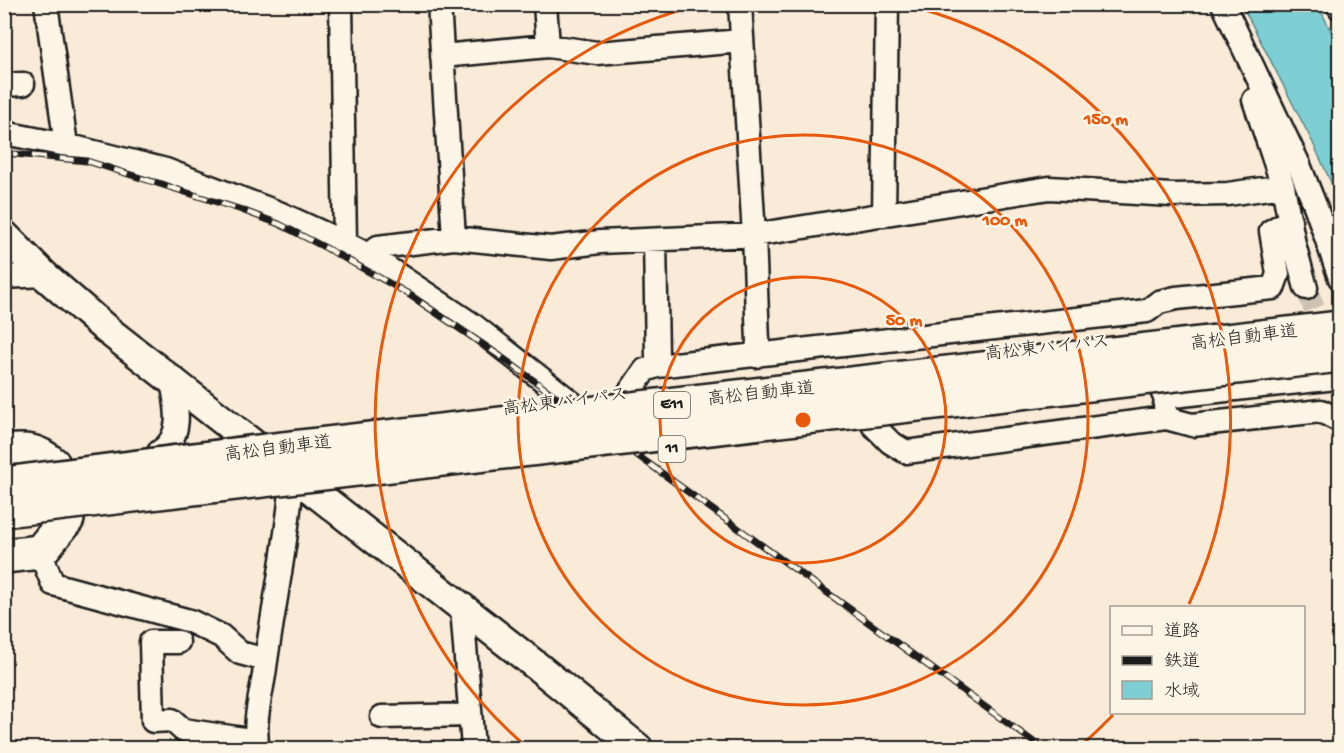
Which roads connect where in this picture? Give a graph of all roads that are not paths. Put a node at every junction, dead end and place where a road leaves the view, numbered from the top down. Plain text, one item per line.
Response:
1 (46, 4) edge
2 (341, 4) edge
3 (439, 4) edge
4 (545, 4) edge
5 (740, 4) edge
6 (887, 4) edge
7 (1222, 4) edge
8 (742, 40) junction
9 (548, 46) junction
10 (442, 56) junction
11 (1252, 70) junction
12 (4, 133) edge
13 (66, 145) junction
14 (1283, 186) junction
15 (884, 215) junction
16 (1290, 220) junction
17 (4, 235) edge
18 (754, 235) junction
19 (454, 238) junction
20 (655, 240) junction
21 (345, 243) junction
22 (368, 255) junction
23 (44, 275) junction
24 (4, 277) edge
25 (1340, 278) edge
26 (1306, 288) tunnel mouth
27 (1340, 315) edge
28 (1148, 324) junction
29 (1340, 328) edge
30 (756, 356) junction
31 (1340, 356) edge
32 (657, 357) dead end
33 (1340, 372) edge
34 (172, 382) junction
35 (627, 396) junction
36 (571, 402) junction
37 (1165, 405) junction
38 (1340, 421) edge
39 (247, 440) junction
40 (4, 452) edge
41 (159, 452) junction
42 (53, 464) junction
43 (4, 470) edge
44 (4, 484) edge
45 (300, 491) junction
46 (4, 510) edge
47 (67, 519) junction
48 (4, 526) edge
49 (40, 552) junction
50 (4, 556) edge
51 (462, 608) junction
52 (178, 642) dead end
53 (266, 660) junction
54 (470, 715) junction
55 (382, 717) dead end
56 (257, 745) edge
57 (473, 748) edge
58 (638, 748) edge

1 - 13 street
2 - 21 street
3 - 10 street
4 - 9 street
5 - 8 street
6 - 15 street
7 - 11 street
8 - 9 street
8 - 18 street
9 - 10 street
10 - 19 street
11 - 14 street
11 - 25 street
12 - 13 street
13 - 21 street
14 - 15 street
14 - 16 street
15 - 18 street
16 - 26 street
16 - 28 street
17 - 23 street
18 - 20 street
18 - 30 street
19 - 20 street
19 - 22 street
20 - 32 street
21 - 22 street
22 - 36 street
23 - 24 street
23 - 34 street
27 - 28 highway, 高松東バイパス
28 - 30 street
28 - 35 highway, 高松東バイパス
29 - 44 highway, 高松自動車道 / E11, bridge
30 - 35 street
31 - 46 highway, 高松自動車道 / E11, bridge
33 - 37 highway, 11
34 - 39 street
34 - 41 street
35 - 36 highway, 高松東バイパス
36 - 39 highway, 高松東バイパス
37 - 38 street
37 - 45 highway, 11
39 - 41 highway, 高松東バイパス
39 - 45 street
40 - 42 highway
41 - 42 highway, 高松東バイパス
42 - 43 highway, 高松東バイパス
45 - 47 highway, 11
45 - 51 street
45 - 53 street
47 - 48 highway, 11
47 - 49 highway
49 - 50 highway
49 - 53 street
51 - 54 street
51 - 58 street
52 - 56 street
53 - 56 street
54 - 55 street
54 - 57 street

